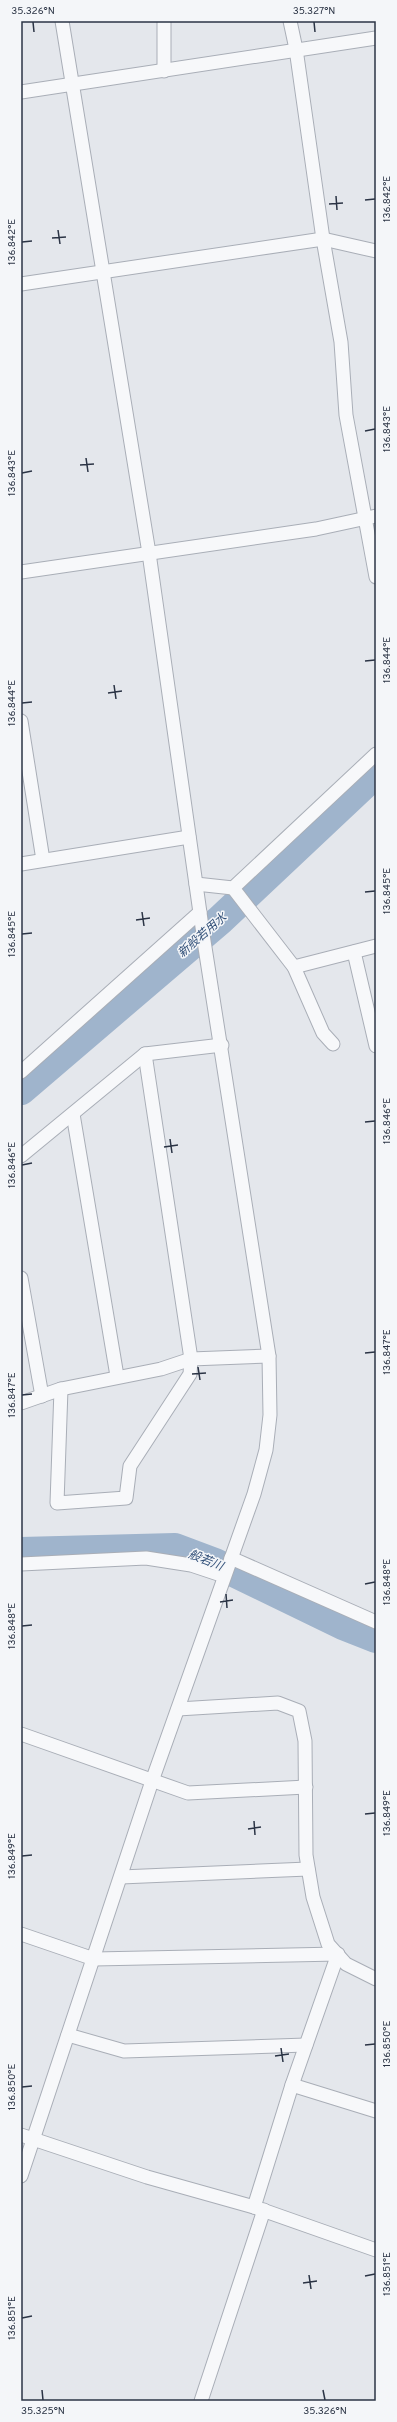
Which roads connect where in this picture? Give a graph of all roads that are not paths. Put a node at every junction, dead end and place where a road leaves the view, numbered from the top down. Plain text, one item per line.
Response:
1 (62, 21) edge
2 (164, 21) edge
3 (290, 21) edge
4 (376, 38) edge
5 (296, 49) junction
6 (164, 71) junction
7 (74, 84) junction
8 (21, 92) edge
9 (323, 239) junction
10 (376, 251) edge
11 (102, 273) junction
12 (21, 284) edge
13 (371, 517) edge
14 (149, 553) junction
15 (21, 572) edge
16 (376, 577) edge
17 (21, 721) edge
18 (376, 754) edge
19 (26, 782) edge
20 (189, 838) junction
21 (43, 860) junction
22 (21, 864) edge
23 (196, 884) junction
24 (233, 888) junction
25 (201, 917) junction
26 (376, 946) edge
27 (354, 952) junction
28 (294, 967) junction
29 (333, 1044) dead end
30 (222, 1045) junction
31 (376, 1046) edge
32 (144, 1054) junction
33 (21, 1072) edge
34 (73, 1114) junction
35 (21, 1156) edge
36 (21, 1278) edge
37 (269, 1356) junction
38 (191, 1359) junction
39 (117, 1376) junction
40 (61, 1389) junction
41 (42, 1396) junction
42 (21, 1403) edge
43 (231, 1558) junction
44 (21, 1564) edge
45 (224, 1576) junction
46 (376, 1622) edge
47 (178, 1710) junction
48 (21, 1734) edge
49 (152, 1781) junction
50 (306, 1787) junction
51 (308, 1869) junction
52 (121, 1878) junction
53 (21, 1934) edge
54 (338, 1954) junction
55 (94, 1959) junction
56 (376, 1979) edge
57 (68, 2034) junction
58 (306, 2045) junction
59 (292, 2085) junction
60 (376, 2111) edge
61 (27, 2137) edge
62 (21, 2176) edge
63 (259, 2209) junction
64 (376, 2250) edge
65 (201, 2401) edge

1 - 7 street
2 - 6 street
3 - 5 street
4 - 5 street
5 - 6 street
5 - 9 street
6 - 7 street
7 - 8 street
7 - 11 street
9 - 10 street
9 - 11 street
9 - 13 street
11 - 12 street
11 - 14 street
13 - 14 street
13 - 16 street
14 - 15 street
14 - 20 street
17 - 19 street
18 - 24 street
19 - 21 street
20 - 21 street
20 - 23 street
21 - 22 street
23 - 24 street
23 - 25 street
24 - 28 street
25 - 30 street
25 - 33 street
26 - 27 street
27 - 28 street
27 - 31 street
28 - 29 street
30 - 32 street
30 - 37 street
32 - 34 street
32 - 38 street
34 - 35 street
34 - 39 street
36 - 41 street
37 - 38 street
37 - 43 street
38 - 39 street
38 - 40 street
39 - 40 street
40 - 41 street
41 - 42 street
43 - 45 street
43 - 46 street
44 - 45 street
45 - 47 street
47 - 49 street
47 - 50 street
48 - 49 street
49 - 50 street
49 - 52 street
50 - 51 street
51 - 52 street
51 - 54 street
52 - 55 street
53 - 55 street
54 - 55 street
54 - 56 street
54 - 58 street
55 - 57 street
57 - 58 street
57 - 61 street
58 - 59 street
59 - 60 street
59 - 63 street
61 - 62 street
61 - 63 street
63 - 64 street
63 - 65 street

